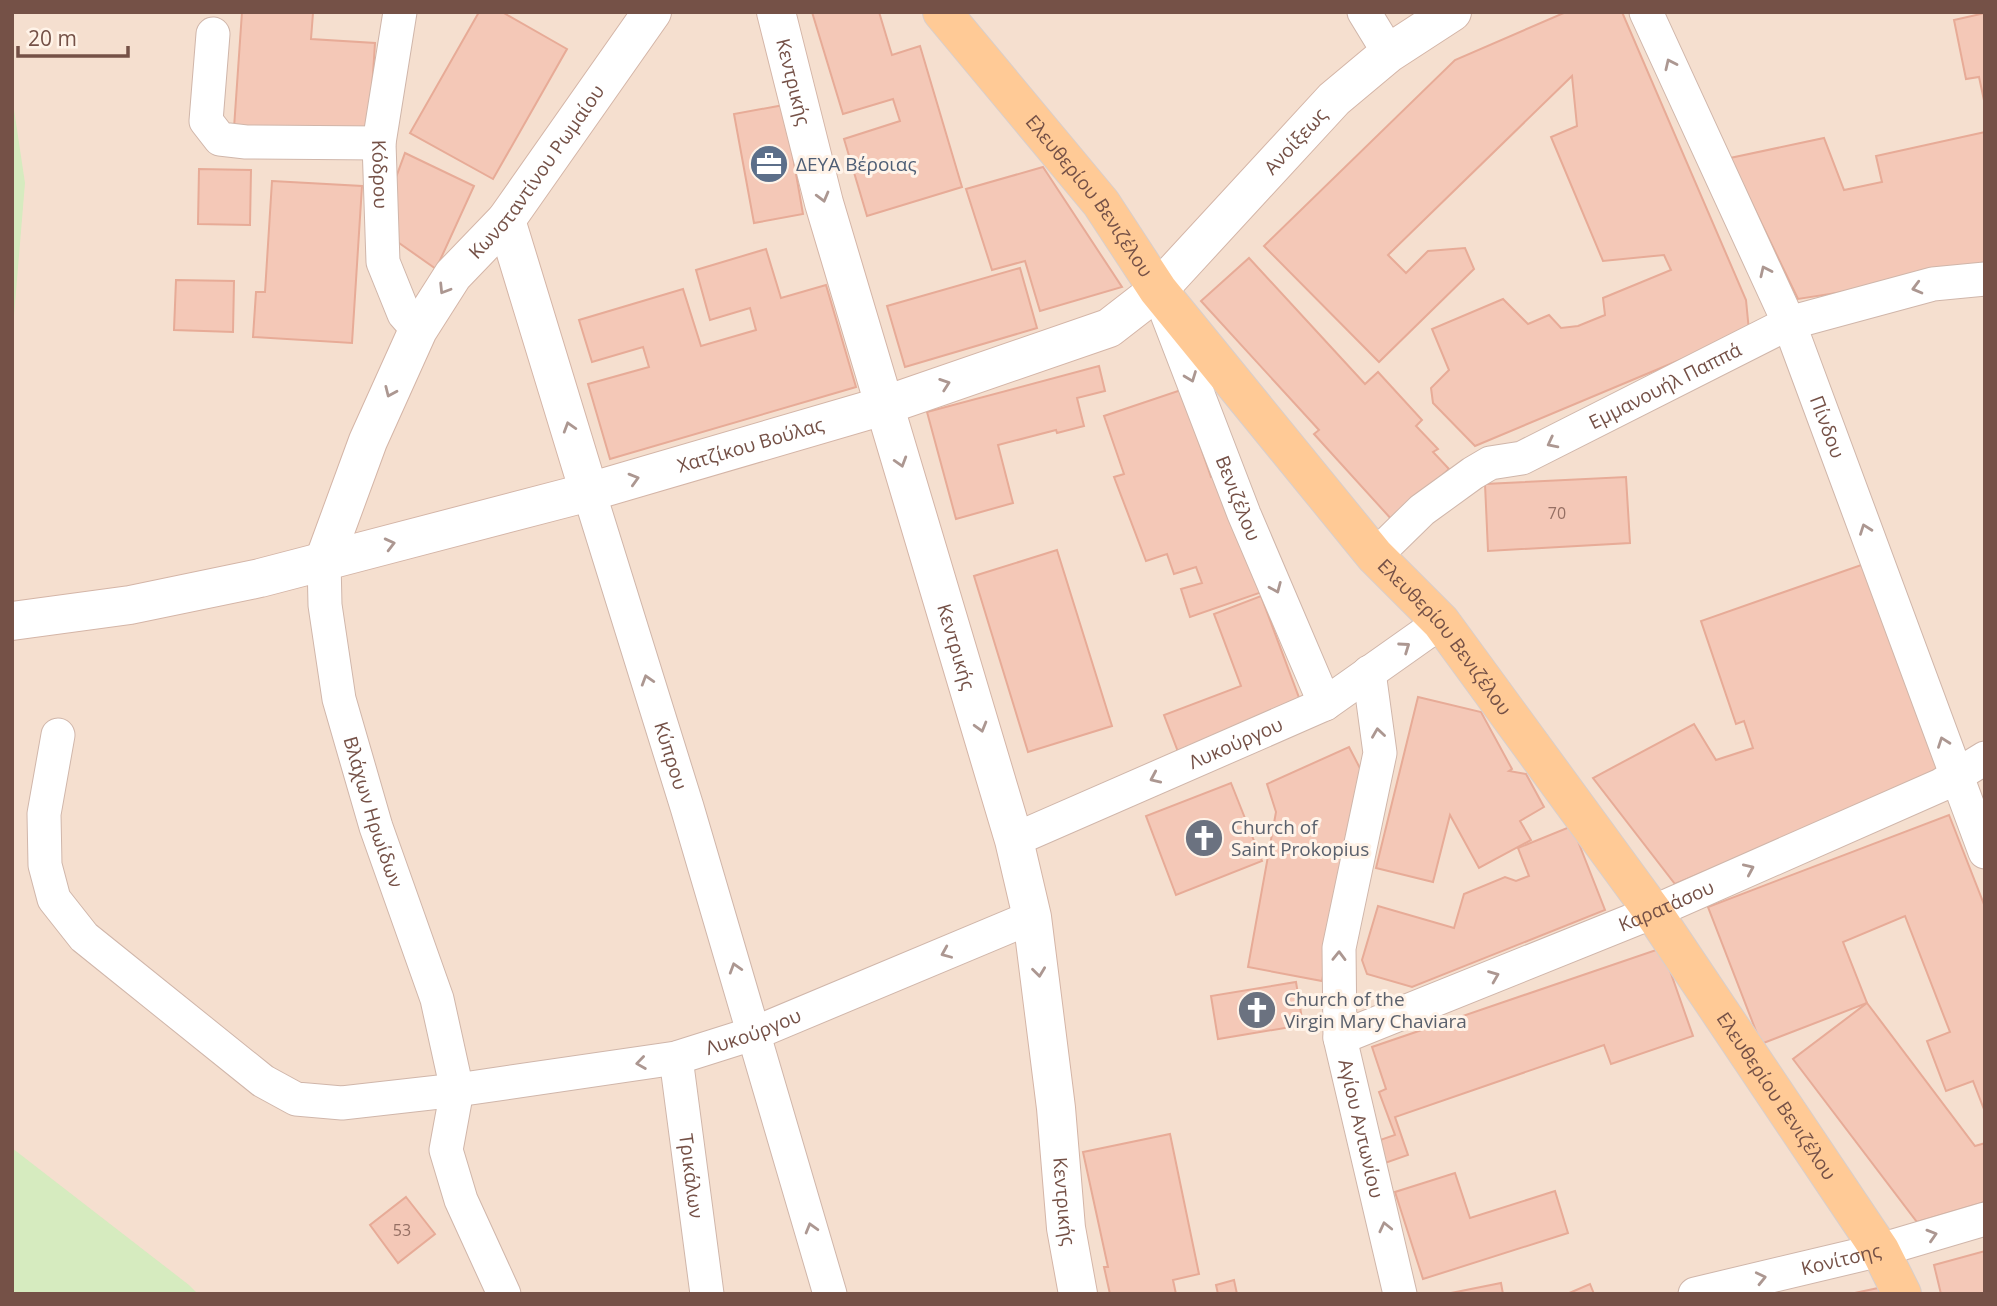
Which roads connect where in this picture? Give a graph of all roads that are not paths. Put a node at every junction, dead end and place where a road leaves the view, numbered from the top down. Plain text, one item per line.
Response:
1 (400, 12) edge
2 (652, 12) edge
3 (776, 12) edge
4 (942, 12) edge
5 (1364, 12) edge
6 (1452, 12) edge
7 (1646, 12) edge
8 (213, 34) dead end
9 (1389, 53) junction
10 (379, 143) junction
11 (506, 220) junction
12 (1985, 279) edge
13 (1158, 290) junction
14 (1789, 323) junction
15 (418, 330) junction
16 (883, 406) junction
17 (589, 492) junction
18 (1375, 556) junction
19 (324, 561) junction
20 (12, 621) edge
21 (1441, 622) junction
22 (1369, 672) junction
23 (1325, 704) junction
24 (58, 735) dead end
25 (1985, 758) edge
26 (1955, 776) junction
27 (1014, 840) junction
28 (1985, 852) edge
29 (1653, 912) junction
30 (1032, 916) junction
31 (755, 1033) junction
32 (1340, 1038) junction
33 (676, 1058) junction
34 (457, 1090) junction
35 (1985, 1219) edge
36 (1880, 1250) junction
37 (504, 1294) edge
38 (707, 1294) edge
39 (830, 1294) edge
40 (1078, 1294) edge
41 (1401, 1294) edge
42 (1695, 1294) edge
43 (1902, 1294) edge

1 - 10 street, Κόδρου
2 - 11 street, Κωνσταντίνου Ρωμαίου
3 -> 16 street, Κεντρικής
4 - 13 main road, Ελευθερίου Βενιζέλου
5 - 9 street
6 - 9 street, Ανοίξεως
14 -> 7 street, Πίνδου
8 - 10 street
9 - 13 street, Ανοίξεως
10 - 15 street, Κόδρου
11 -> 15 street, Κωνσταντίνου Ρωμαίου
17 -> 11 street, Κύπρου
12 -> 14 street, Εμμανουήλ Παππά
16 -> 13 street, Χατζίκου Βούλας
13 - 18 main road, Ελευθερίου Βενιζέλου
13 -> 23 street, Βενιζέλου
14 -> 18 street, Εμμανουήλ Παππά
26 -> 14 street, Πίνδου
15 -> 19 street, Βλάχων Ηρωίδων
17 -> 16 street, Χατζίκου Βούλας
16 -> 27 street, Κεντρικής
19 -> 17 street, Χατζίκου Βούλας
31 -> 17 street, Κύπρου
18 - 21 main road, Ελευθερίου Βενιζέλου
19 - 20 street, Χατζίκου Βούλας
19 - 34 street, Βλάχων Ηρωίδων
22 -> 21 street, Λυκούργου
21 - 29 main road, Ελευθερίου Βενιζέλου
22 - 23 street, Λυκούργου
32 -> 22 street, Αγίου Αντωνίου
23 -> 27 street, Λυκούργου
24 - 34 street, Λυκούργου
25 - 26 street, Καρατάσου
26 - 28 street, Πίνδου
29 -> 26 street, Καρατάσου
27 - 30 street, Κεντρικής
32 -> 29 street, Καρατάσου
29 - 36 main road, Ελευθερίου Βενιζέλου
30 -> 31 street, Λυκούργου
30 -> 40 street, Κεντρικής
31 - 33 street, Λυκούργου
39 -> 31 street, Κύπρου
41 -> 32 street, Αγίου Αντωνίου
33 -> 34 street, Λυκούργου
33 - 38 street, Τρικάλων
34 - 37 street, Βλάχων Ηρωίδων
36 -> 35 street, Κονίτσης
42 -> 36 street, Κονίτσης
36 - 43 main road, Ελευθερίου Βενιζέλου

